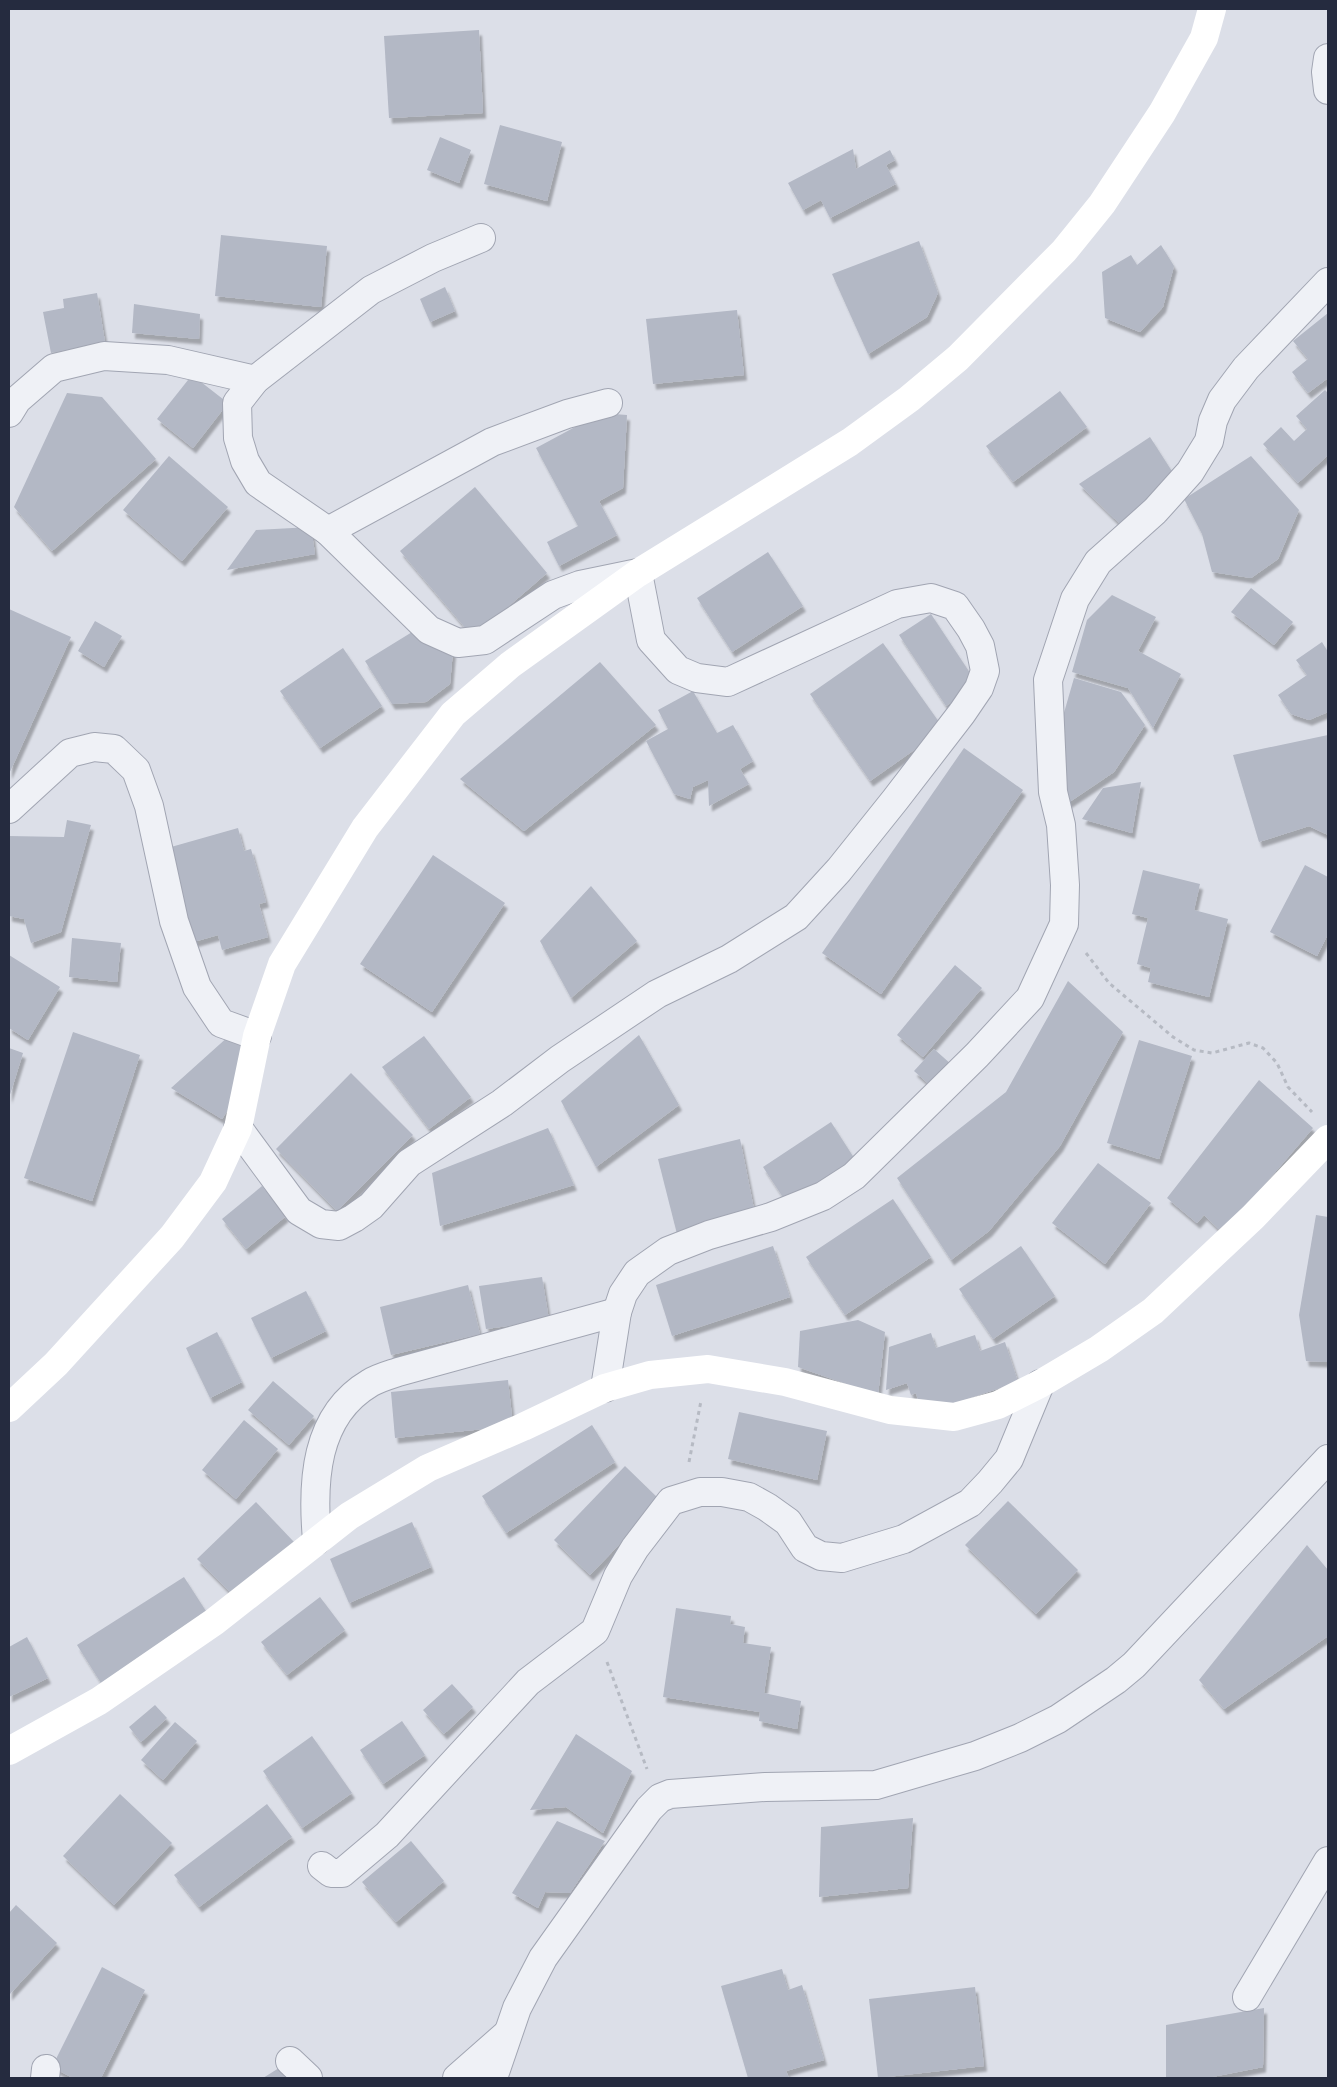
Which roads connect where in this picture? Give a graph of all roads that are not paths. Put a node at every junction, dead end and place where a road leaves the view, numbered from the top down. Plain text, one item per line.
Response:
1 (1212, 9) edge
2 (1328, 58) edge
3 (1328, 90) edge
4 (481, 238) dead end
5 (1328, 282) edge
6 (255, 380) junction
7 (608, 403) dead end
8 (9, 413) edge
9 (328, 531) junction
10 (638, 573) junction
11 (9, 810) edge
12 (257, 1036) junction
13 (238, 1128) junction
14 (1328, 1139) edge
15 (616, 1312) junction
16 (1040, 1384) junction
17 (605, 1388) junction
18 (9, 1408) edge
19 (1328, 1459) edge
20 (317, 1540) junction
21 (9, 1752) edge
22 (1328, 1861) edge
23 (322, 1866) dead end
24 (1247, 1997) dead end
25 (507, 2034) junction
26 (457, 2078) edge
27 (493, 2078) edge

1 - 10 main road
2 - 3 street
4 - 6 street
5 - 15 street
6 - 8 street
6 - 9 street
7 - 9 street
9 - 10 street
10 - 12 main road
10 - 13 street
11 - 12 street
12 - 13 main road
13 - 18 main road
14 - 16 main road
15 - 17 street
15 - 20 street
16 - 17 main road
16 - 23 street
17 - 20 main road
19 - 25 street
20 - 21 main road
22 - 24 street
25 - 26 street
25 - 27 street

